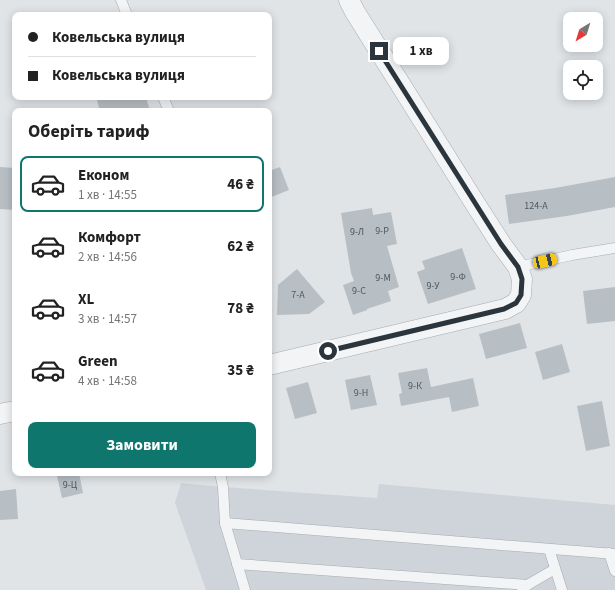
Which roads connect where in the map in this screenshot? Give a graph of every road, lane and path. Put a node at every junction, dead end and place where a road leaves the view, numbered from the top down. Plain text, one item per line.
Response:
1 (121, 0) edge
2 (349, 0) edge
3 (126, 12) edge
4 (615, 248) edge
5 (518, 267) junction
6 (272, 364) edge
7 (12, 412) edge
8 (0, 414) edge
9 (221, 476) edge
10 (225, 523) junction
11 (549, 548) junction
12 (612, 553) edge
13 (237, 564) junction
14 (555, 569) junction
15 (615, 571) edge
16 (524, 587) edge
17 (245, 590) edge
18 (562, 590) edge

1 - 3 lane
2 - 5 street
4 - 5 lane
5 - 6 street
7 - 8 street
9 - 10 lane
10 - 11 lane
10 - 13 lane
11 - 12 lane
11 - 14 lane
12 - 15 lane
13 - 16 lane
13 - 17 lane
14 - 16 lane
14 - 18 lane

